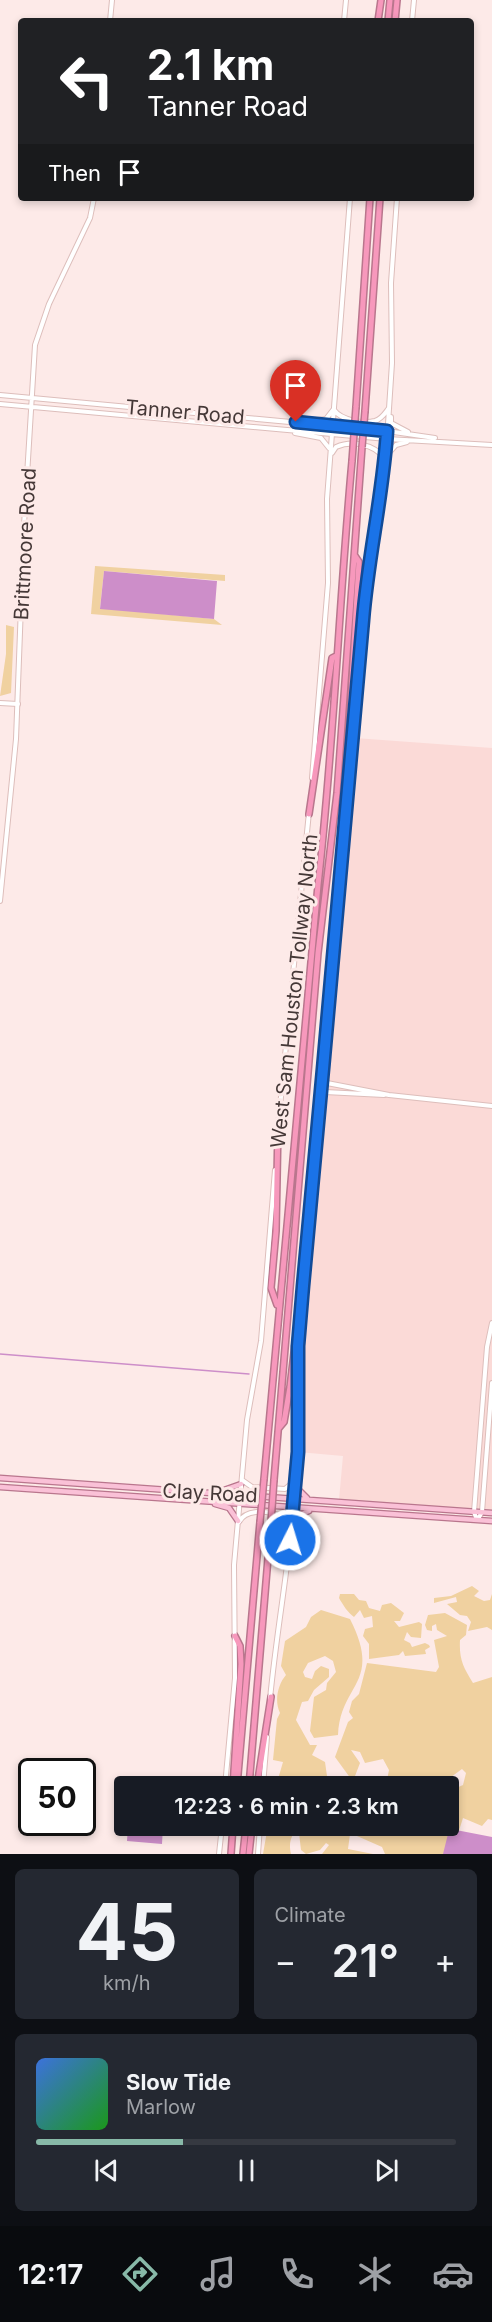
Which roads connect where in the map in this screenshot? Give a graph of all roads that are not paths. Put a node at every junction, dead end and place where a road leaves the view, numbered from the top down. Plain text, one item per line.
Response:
1 (111, 0) edge
2 (346, 0) edge
3 (381, 0) edge
4 (391, 0) edge
5 (397, 0) edge
6 (414, 0) edge
7 (110, 18) edge
8 (344, 18) edge
9 (378, 18) edge
10 (389, 18) edge
11 (395, 18) edge
12 (412, 18) edge
13 (93, 201) edge
14 (350, 201) edge
15 (370, 201) edge
16 (382, 201) edge
17 (397, 201) edge
18 (0, 395) edge
19 (31, 399) junction
20 (0, 404) edge
21 (31, 406) junction
22 (389, 407) junction
23 (334, 409) junction
24 (296, 422) junction
25 (333, 426) junction
26 (280, 429) junction
27 (387, 431) junction
28 (332, 434) junction
29 (419, 438) junction
30 (387, 439) junction
31 (492, 445) edge
32 (331, 456) junction
33 (385, 458) junction
34 (354, 554) junction
35 (336, 656) junction
36 (0, 703) edge
37 (18, 704) junction
38 (309, 814) junction
39 (346, 822) junction
40 (0, 901) edge
41 (322, 1079) junction
42 (389, 1095) junction
43 (320, 1096) junction
44 (492, 1106) edge
45 (278, 1125) junction
46 (310, 1217) junction
47 (279, 1309) junction
48 (492, 1323) edge
49 (492, 1383) edge
50 (279, 1428) junction
51 (296, 1471) junction
52 (0, 1478) edge
53 (296, 1479) junction
54 (23, 1480) junction
55 (241, 1482) junction
56 (0, 1487) edge
57 (23, 1488) junction
58 (164, 1490) junction
59 (212, 1491) junction
60 (240, 1494) junction
61 (294, 1497) junction
62 (307, 1498) junction
63 (163, 1499) junction
64 (204, 1501) junction
65 (239, 1503) junction
66 (354, 1503) junction
67 (293, 1508) junction
68 (411, 1508) junction
69 (316, 1509) junction
70 (354, 1511) junction
71 (474, 1512) junction
72 (482, 1512) junction
73 (492, 1513) edge
74 (410, 1516) junction
75 (477, 1520) junction
76 (492, 1521) edge
77 (292, 1522) junction
78 (238, 1523) junction
79 (235, 1635) junction
80 (271, 1697) junction
81 (226, 1776) edge
82 (235, 1776) edge
83 (236, 1776) edge
84 (250, 1776) edge
85 (259, 1776) edge
86 (264, 1776) edge
87 (221, 1836) edge
88 (232, 1836) edge
89 (245, 1836) edge
90 (251, 1836) edge
91 (259, 1836) edge
92 (219, 1854) edge
93 (231, 1854) edge
94 (243, 1854) edge
95 (249, 1854) edge
96 (258, 1854) edge

1 - 7 main road
2 - 8 main road
3 - 9 highway
4 - 10 highway
5 - 11 highway
6 - 12 main road
13 - 19 main road, Brittmoore Road
14 - 23 main road
15 - 35 highway, West Sam Houston Tollway North, bridge
16 - 34 highway, West Sam Houston Tollway North, bridge
17 - 22 main road
18 - 19 main road, Tanner Road
19 - 21 main road, Brittmoore Road
19 - 24 main road, Tanner Road
20 - 21 main road, Tanner Road
21 - 26 main road, Tanner Road
21 - 37 main road, Brittmoore Road
22 - 23 main road
22 - 27 main road
22 - 29 main road
23 - 24 main road
23 - 25 main road
24 - 25 main road, Tanner Road
25 - 27 main road, Tanner Road
25 - 28 main road
26 - 28 main road, Tanner Road
26 - 32 main road
27 - 29 main road, Tanner Road
27 - 30 main road
28 - 30 main road, Tanner Road
28 - 32 main road
29 - 30 main road, Tanner Road
29 - 31 main road, Tanner Road
29 - 33 main road
30 - 33 main road
32 - 33 main road
32 - 38 main road
33 - 39 main road
34 - 39 highway
34 - 50 highway, West Sam Houston Tollway North
35 - 38 highway
35 - 47 highway, West Sam Houston Tollway North
36 - 37 main road
37 - 40 main road, Brittmoore Road
38 - 45 main road
39 - 41 main road
41 - 42 main road
41 - 43 main road
42 - 43 main road
42 - 44 main road
43 - 46 main road
45 - 47 highway
45 - 55 main road
46 - 50 highway
46 - 51 main road
47 - 83 highway, West Sam Houston Tollway North, bridge
48 - 71 main road
49 - 72 main road
50 - 84 highway, West Sam Houston Tollway North, bridge
51 - 53 main road
51 - 55 main road
52 - 54 main road, Clay Road
53 - 61 main road
53 - 62 main road
54 - 57 main road
54 - 58 main road, Clay Road
55 - 59 main road
55 - 60 main road
56 - 57 main road, Clay Road
57 - 63 main road, Clay Road
58 - 59 main road, Clay Road
58 - 63 main road
59 - 60 main road, Clay Road
60 - 61 main road, Clay Road
60 - 65 main road
61 - 62 main road, Clay Road
61 - 67 main road
62 - 66 main road, Clay Road
63 - 64 main road, Clay Road
64 - 65 main road, Clay Road
64 - 78 main road
65 - 67 main road, Clay Road
65 - 78 main road
66 - 68 main road, Clay Road
66 - 70 main road
67 - 69 main road, Clay Road
67 - 77 main road
68 - 71 main road, Clay Road
68 - 74 main road
69 - 70 main road, Clay Road
69 - 77 main road
70 - 74 main road, Clay Road
71 - 72 main road, Clay Road
71 - 75 main road
72 - 73 main road, Clay Road
72 - 75 main road
74 - 75 main road, Clay Road
75 - 76 main road, Clay Road
77 - 78 main road
77 - 80 main road
78 - 79 main road
79 - 81 main road
79 - 82 highway
80 - 85 highway
80 - 86 main road
87 - 92 main road
88 - 93 highway
89 - 94 highway
90 - 95 highway
91 - 96 main road

